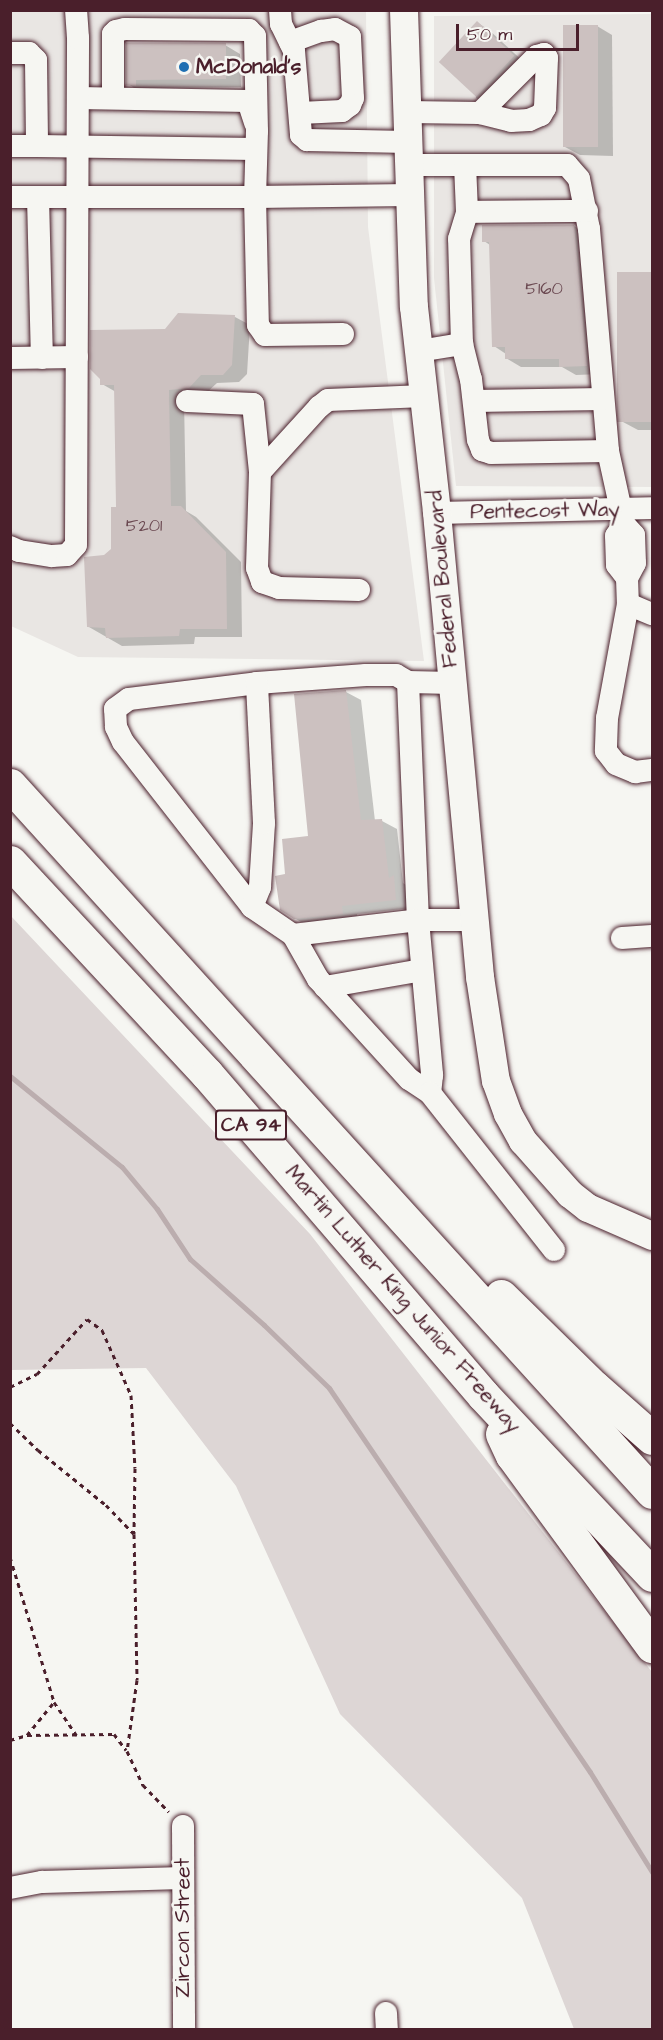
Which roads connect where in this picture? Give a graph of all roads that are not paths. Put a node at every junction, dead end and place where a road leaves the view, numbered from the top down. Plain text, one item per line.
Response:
1 (76, 10) edge
2 (280, 10) edge
3 (404, 10) edge
4 (290, 42) junction
5 (10, 53) edge
6 (78, 98) junction
7 (113, 98) junction
8 (407, 112) junction
9 (300, 113) junction
10 (480, 113) dead end
11 (256, 140) junction
12 (78, 145) junction
13 (10, 146) edge
14 (37, 146) junction
15 (408, 154) junction
16 (465, 165) junction
17 (410, 195) junction
18 (10, 197) edge
19 (38, 197) junction
20 (78, 197) junction
21 (255, 197) junction
22 (587, 211) junction
23 (464, 220) junction
24 (343, 334) dead end
25 (462, 344) junction
26 (419, 351) junction
27 (77, 357) junction
28 (10, 358) edge
29 (42, 358) junction
30 (424, 396) junction
31 (603, 399) junction
32 (187, 400) dead end
33 (474, 401) junction
34 (608, 451) junction
35 (260, 472) junction
36 (652, 508) edge
37 (437, 513) junction
38 (623, 517) junction
39 (10, 547) edge
40 (359, 590) dead end
41 (628, 604) junction
42 (652, 614) edge
43 (408, 682) junction
44 (257, 683) junction
45 (453, 683) junction
46 (652, 770) edge
47 (10, 779) edge
48 (10, 785) edge
49 (40, 817) junction
50 (10, 862) edge
51 (252, 906) junction
52 (418, 920) junction
53 (474, 920) junction
54 (293, 935) junction
55 (652, 936) edge
56 (622, 938) dead end
57 (422, 970) junction
58 (325, 987) junction
59 (257, 1055) junction
60 (430, 1093) junction
61 (652, 1236) edge
62 (554, 1250) dead end
63 (483, 1395) junction
64 (652, 1438) edge
65 (652, 1492) edge
66 (652, 1575) edge
67 (652, 1647) edge
68 (183, 1827) road end
69 (183, 1878) junction
70 (10, 1888) edge
71 (184, 2030) edge

1 - 6 street
2 - 4 street
3 - 8 main road, Federal Boulevard
4 - 9 street
4 - 9 street
5 - 14 street
6 - 7 street
6 - 12 street
7 - 11 street
7 - 11 street
8 - 10 street
8 - 15 main road, Federal Boulevard
9 - 15 street
11 - 12 street
11 - 21 street
12 - 14 street
12 - 20 street
13 - 14 street
15 - 16 street
15 - 17 main road, Federal Boulevard
16 - 22 street
16 - 23 street
17 - 21 street
17 - 26 main road, Federal Boulevard
18 - 19 street
19 - 20 street
19 - 29 street
20 - 21 street
20 - 27 street
21 - 24 street
22 - 23 street
22 - 31 street
23 - 25 street
25 - 26 street
25 - 33 street
26 - 30 main road, Federal Boulevard
27 - 29 street
27 - 39 street
28 - 29 street
30 - 35 street
30 - 37 main road, Federal Boulevard
31 - 33 street
31 - 34 street
32 - 35 street
33 - 34 street
34 - 38 street
35 - 40 street
36 - 38 street, Pentecost Way
37 - 38 street, Pentecost Way
37 - 45 main road, Federal Boulevard
38 - 41 street
41 - 42 street
41 - 46 street
43 - 44 street
43 - 45 street
43 - 52 street
44 - 51 street
44 - 51 street
45 - 53 main road, Federal Boulevard
47 - 49 highway
48 - 49 highway, CA 94
49 - 59 highway, CA 94
50 - 63 highway, Martin Luther King Junior Freeway / CA 94
51 - 54 street
52 - 53 street
52 - 54 street
52 - 57 street
53 - 61 main road, Federal Boulevard
54 - 58 street
55 - 56 street
57 - 58 street
57 - 60 street
58 - 60 street
59 - 64 highway
59 - 65 highway, CA 94
60 - 62 street
63 - 66 highway, Martin Luther King Junior Freeway / CA 94
63 - 67 highway
68 - 69 street, Zircon Street
69 - 70 street
69 - 71 street, Zircon Street

